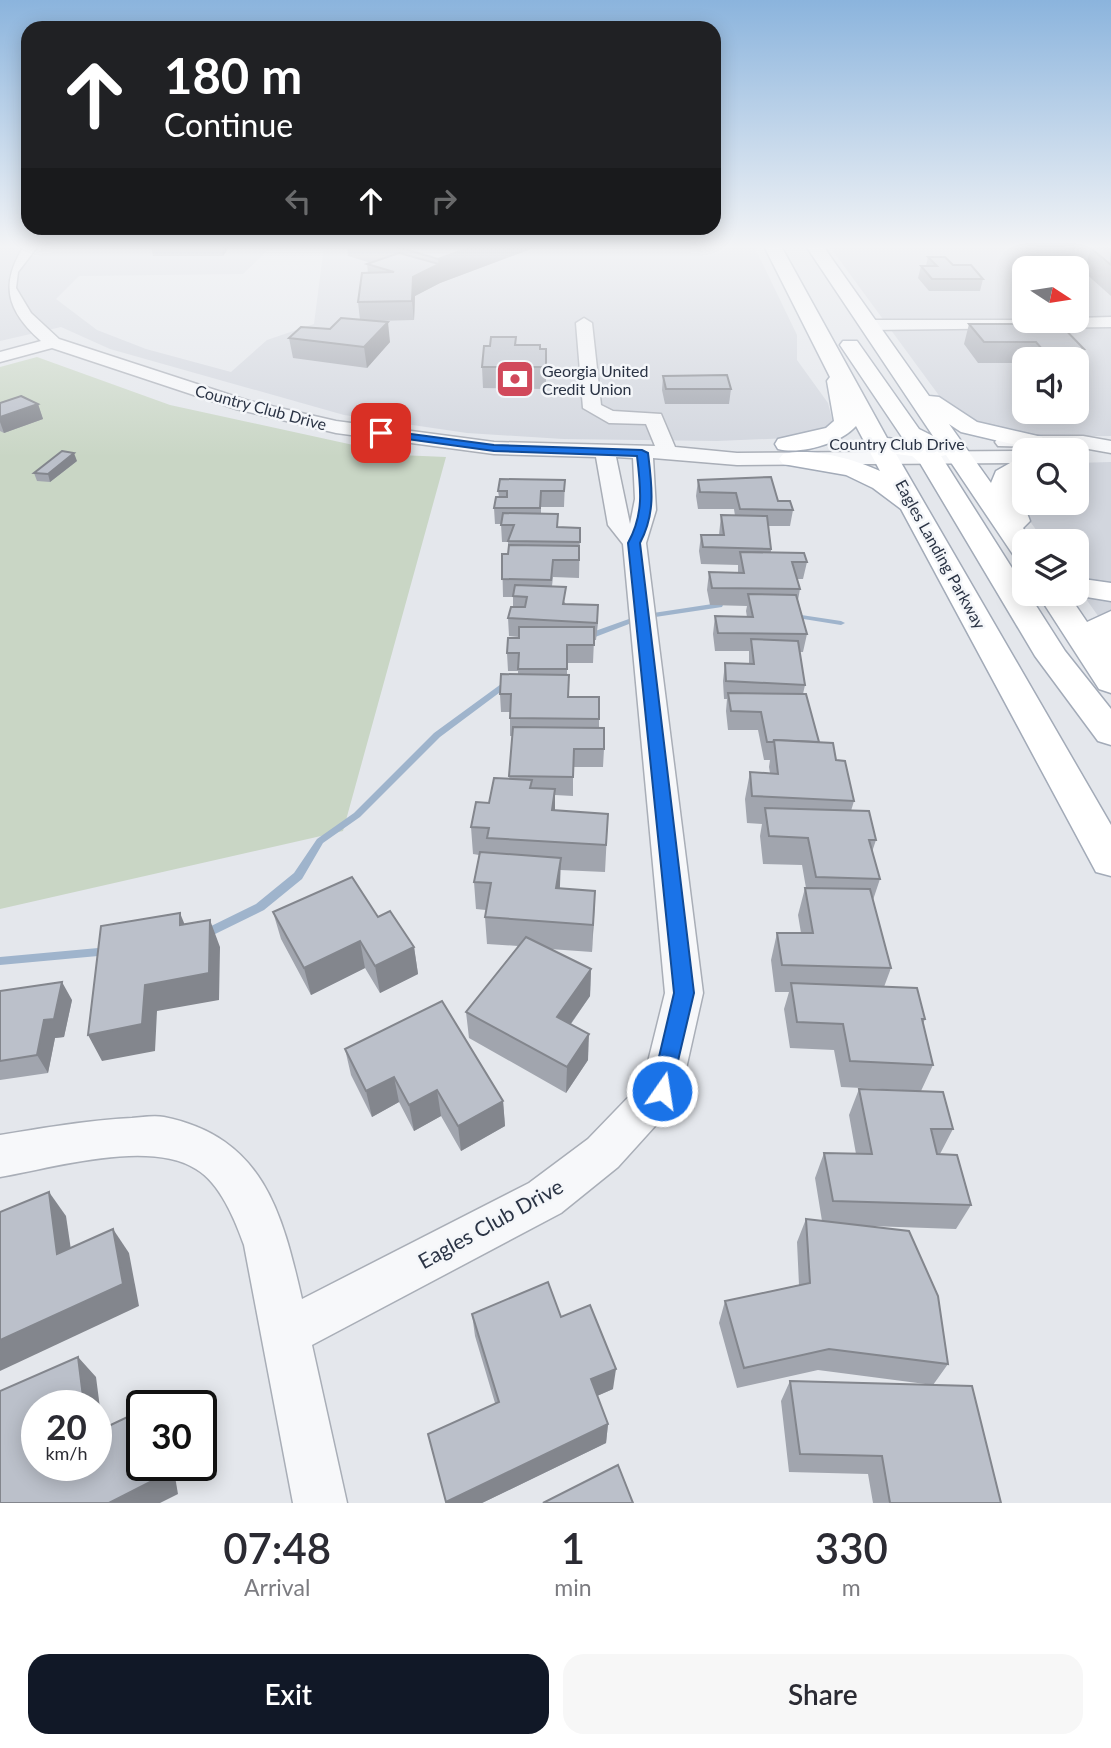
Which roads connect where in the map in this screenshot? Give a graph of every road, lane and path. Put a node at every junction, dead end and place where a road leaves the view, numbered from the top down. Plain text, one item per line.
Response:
1 (25, 316) edge
2 (808, 316) edge
3 (833, 316) edge
4 (862, 316) edge
5 (1111, 322) edge
6 (584, 323) dead end
7 (868, 325) junction
8 (47, 339) junction
9 (0, 345) edge
10 (0, 357) edge
11 (833, 363) junction
12 (916, 392) junction
13 (1089, 443) edge
14 (1012, 447) edge
15 (1111, 447) edge
16 (942, 450) junction
17 (884, 451) junction
18 (790, 452) junction
19 (605, 453) junction
20 (642, 453) junction
21 (675, 453) junction
22 (1012, 453) edge
23 (1111, 453) edge
24 (1089, 456) edge
25 (1012, 468) edge
26 (1012, 509) edge
27 (918, 511) junction
28 (1012, 535) edge
29 (634, 543) junction
30 (1089, 589) edge
31 (1111, 592) edge
32 (1061, 606) edge
33 (1111, 620) edge
34 (1105, 673) edge
35 (1111, 733) edge
36 (1111, 861) edge
37 (0, 1156) edge
38 (285, 1333) junction
39 (320, 1503) edge

1 - 8 street
2 - 11 main road, Eagles Landing Parkway
3 - 16 main road
4 - 7 main road
5 - 7 street
6 - 21 street
7 - 12 main road
8 - 9 street
8 - 10 street
8 - 19 street, Country Club Drive
11 - 17 main road, Eagles Landing Parkway
11 - 18 main road
12 - 14 main road
12 - 16 main road
13 - 15 street, Country Club Drive
16 - 17 main road
16 - 22 street, Country Club Drive
16 - 28 main road
16 - 35 main road
17 - 18 street, Country Club Drive
17 - 27 main road, Eagles Landing Parkway
18 - 21 street, Country Club Drive
18 - 27 main road
19 - 20 street, Country Club Drive
19 - 29 street
20 - 21 street, Country Club Drive
20 - 29 street
23 - 24 street
25 - 26 main road
27 - 36 main road, Eagles Landing Parkway
29 - 38 street, Eagles Club Drive
30 - 31 main road
32 - 34 main road
33 - 34 main road
37 - 38 street
38 - 39 street

